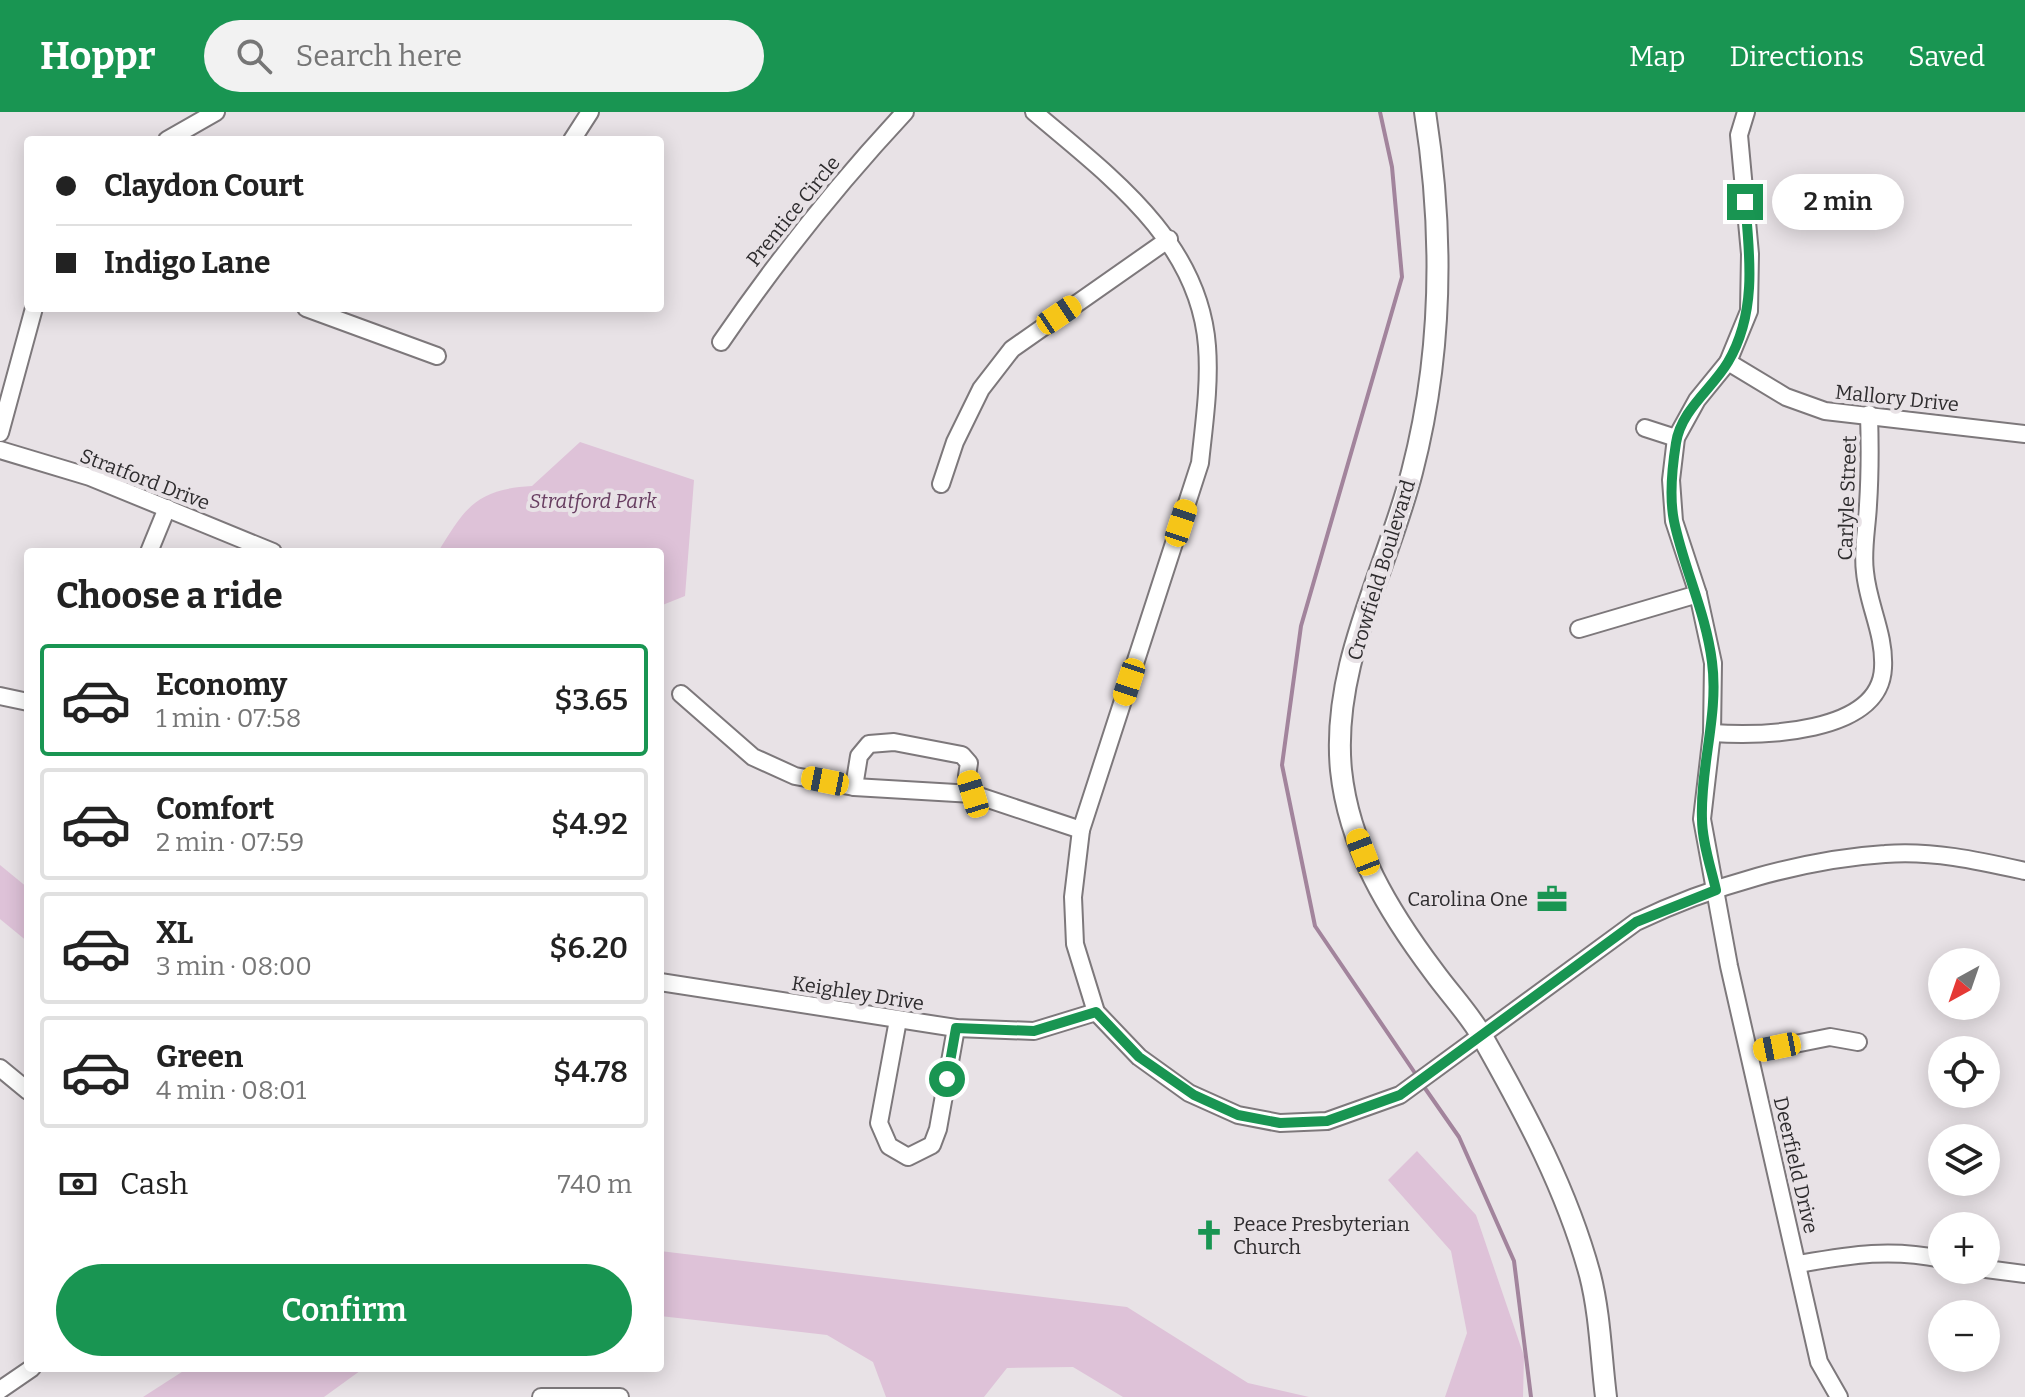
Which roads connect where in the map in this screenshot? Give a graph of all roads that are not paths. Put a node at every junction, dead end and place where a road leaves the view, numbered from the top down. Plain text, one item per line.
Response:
1 (216, 112) edge
2 (590, 112) edge
3 (905, 112) edge
4 (1034, 112) edge
5 (1425, 112) edge
6 (1746, 112) edge
7 (179, 136) edge
8 (575, 136) edge
9 (1169, 239) junction
10 (33, 312) edge
11 (317, 312) edge
12 (721, 342) dead end
13 (437, 356) dead end
14 (1728, 362) junction
15 (1869, 414) junction
16 (1645, 428) dead end
17 (0, 433) edge
18 (2025, 434) edge
19 (1676, 438) junction
20 (0, 450) edge
21 (941, 484) dead end
22 (167, 508) junction
23 (151, 548) edge
24 (263, 548) edge
25 (1698, 594) junction
26 (1579, 629) dead end
27 (681, 694) dead end
28 (0, 696) edge
29 (24, 701) edge
30 (1712, 733) junction
31 (854, 787) junction
32 (973, 794) junction
33 (1081, 830) junction
34 (2025, 871) edge
35 (1716, 890) junction
36 (664, 983) edge
37 (1096, 1012) junction
38 (898, 1020) junction
39 (956, 1028) junction
40 (1482, 1036) junction
41 (1858, 1042) dead end
42 (1750, 1053) junction
43 (0, 1068) edge
44 (24, 1088) edge
45 (1928, 1256) edge
46 (1798, 1264) junction
47 (2000, 1271) edge
48 (2025, 1274) edge
49 (26, 1372) edge
50 (0, 1390) edge
51 (541, 1397) edge
52 (620, 1397) edge
53 (1606, 1397) edge
54 (1839, 1397) edge

1 - 7 street
2 - 8 street
3 - 12 street, Prentice Circle
4 - 9 street
5 - 40 main road, Crowfield Boulevard
6 - 14 street
9 - 21 street
9 - 33 street
10 - 17 street
11 - 13 street
14 - 15 street, Mallory Drive
14 - 19 street
15 - 18 street, Mallory Drive
15 - 30 street, Carlyle Street
16 - 19 street
19 - 25 street, Deerfield Drive
20 - 22 street, Stratford Drive
22 - 23 street
22 - 24 street, Stratford Drive
25 - 26 street
25 - 30 street, Deerfield Drive
27 - 31 street
28 - 29 street
30 - 35 street, Deerfield Drive
31 - 32 street
31 - 32 street
32 - 33 street
33 - 37 street
34 - 35 street
35 - 40 street
35 - 42 street, Deerfield Drive
36 - 38 street, Keighley Drive
37 - 39 street, Keighley Drive
37 - 40 street
38 - 39 street, Keighley Drive
38 - 39 street
40 - 53 main road, Crowfield Boulevard
41 - 42 street
42 - 46 street, Deerfield Drive
43 - 44 street
45 - 46 street
46 - 54 street, Deerfield Drive
47 - 48 street
49 - 50 street
51 - 52 street

